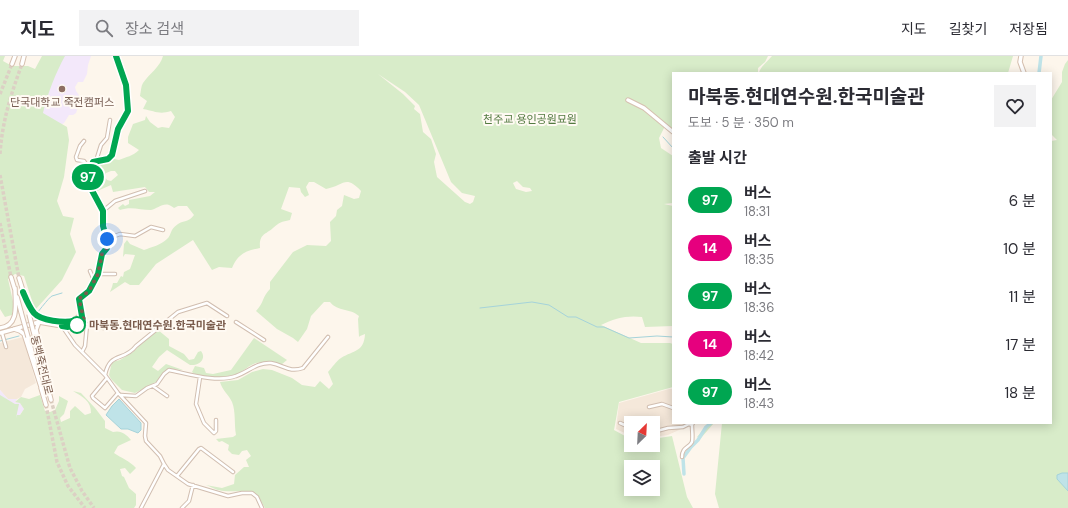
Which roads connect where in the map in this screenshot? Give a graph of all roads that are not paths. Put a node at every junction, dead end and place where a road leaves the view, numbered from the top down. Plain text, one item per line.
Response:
1 (16, 56) edge
2 (24, 56) edge
3 (116, 56) edge
4 (1021, 56) edge
5 (12, 64) tunnel mouth
6 (22, 64) tunnel mouth
7 (119, 68) joint
8 (1025, 72) edge
9 (628, 100) dead end
10 (110, 120) dead end
11 (672, 131) edge
12 (84, 141) dead end
13 (96, 161) junction
14 (89, 170) junction
15 (145, 191) dead end
16 (103, 211) junction
17 (163, 230) dead end
18 (107, 239) junction
19 (90, 271) dead end
20 (98, 274) junction
21 (115, 274) dead end
22 (11, 277) tunnel mouth
23 (19, 278) tunnel mouth
24 (94, 280) junction
25 (15, 288) junction
26 (23, 292) junction
27 (226, 316) dead end
28 (82, 317) junction
29 (75, 320) junction
30 (38, 322) junction
31 (236, 322) dead end
32 (34, 324) junction
33 (80, 324) junction
34 (88, 324) junction
35 (150, 325) dead end
36 (22, 326) junction
37 (62, 326) junction
38 (102, 328) dead end
39 (13, 329) junction
40 (34, 330) junction
41 (1, 331) edge
42 (154, 331) junction
43 (24, 334) junction
44 (328, 337) dead end
45 (264, 340) dead end
46 (6, 347) dead end
47 (82, 352) junction
48 (105, 375) junction
49 (200, 377) junction
50 (107, 378) junction
51 (152, 386) junction
52 (42, 390) junction
53 (119, 394) junction
54 (167, 396) dead end
55 (51, 400) tunnel mouth
56 (46, 405) tunnel mouth
57 (649, 407) dead end
58 (672, 408) edge
59 (216, 420) dead end
60 (620, 423) dead end
61 (690, 424) edge
62 (624, 425) edge
63 (660, 430) edge
64 (682, 457) dead end
65 (164, 464) junction
66 (233, 472) dead end
67 (177, 476) junction
68 (193, 484) junction
69 (141, 508) edge
70 (182, 508) edge
71 (262, 508) edge

1 - 5 main road
2 - 6 main road
3 - 7 street
4 - 8 main road
7 - 13 main road
9 - 11 main road
10 - 13 street
12 - 14 street
13 - 14 main road
14 - 16 main road
15 - 16 street
16 - 18 main road
17 - 18 street
18 - 20 main road
19 - 24 street
20 - 21 street
20 - 24 main road
22 - 25 main road
23 - 26 main road
24 - 28 main road
25 - 41 main road
25 - 52 main road, 동백죽전대로, bridge
26 - 29 main road
26 - 40 main road, bridge
27 - 42 street
28 - 29 main road
28 - 33 main road
29 - 33 main road
29 - 37 main road
30 - 32 main road
30 - 37 main road
30 - 40 main road
31 - 45 street
32 - 36 main road
32 - 40 main road
33 - 34 street
33 - 37 main road
34 - 38 street
34 - 47 street
35 - 42 street
36 - 39 main road
36 - 43 main road
37 - 47 street
39 - 41 main road
39 - 43 main road
40 - 55 main road, 동백죽전대로
41 - 46 street
42 - 48 street
43 - 52 main road
44 - 49 street
47 - 48 street
48 - 50 street
49 - 51 street
49 - 59 street
50 - 53 street
50 - 53 street
51 - 53 street
51 - 54 street
52 - 56 main road, 동백죽전대로
53 - 65 street
57 - 58 street
60 - 62 street
61 - 63 street
61 - 64 street
65 - 67 street
65 - 69 street
66 - 67 street
67 - 68 street
68 - 70 street
68 - 71 street

